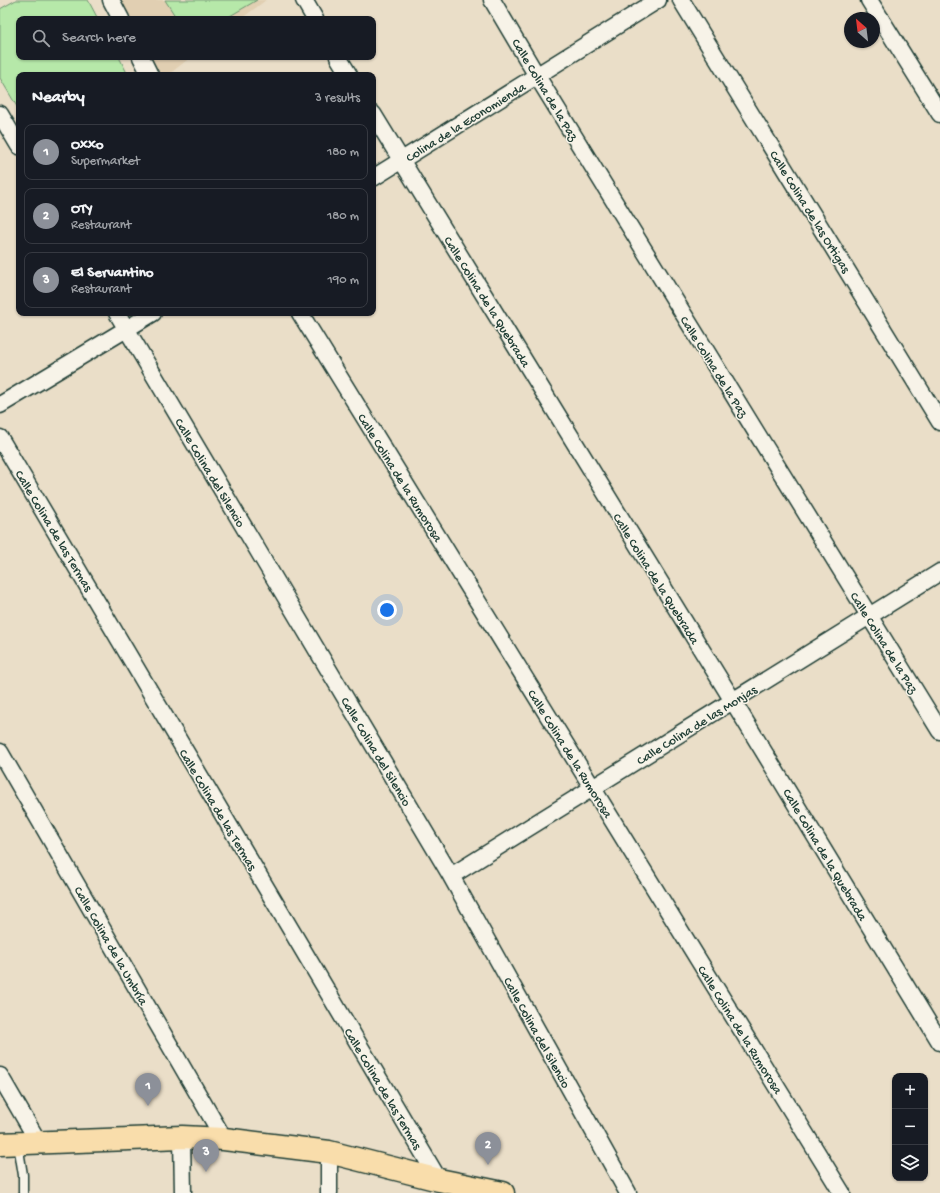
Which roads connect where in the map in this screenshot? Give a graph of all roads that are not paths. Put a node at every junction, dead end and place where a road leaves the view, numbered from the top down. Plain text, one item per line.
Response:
1 (111, 0) edge
2 (304, 0) edge
3 (492, 0) edge
4 (658, 0) edge
5 (681, 0) edge
6 (869, 0) edge
7 (119, 16) edge
8 (313, 16) edge
9 (142, 60) edge
10 (340, 60) edge
11 (148, 72) edge
12 (347, 72) edge
13 (537, 76) junction
14 (0, 114) edge
15 (940, 114) edge
16 (376, 119) edge
17 (16, 141) edge
18 (401, 160) junction
19 (376, 176) edge
20 (119, 316) edge
21 (148, 316) edge
22 (302, 316) edge
23 (126, 329) junction
24 (0, 405) edge
25 (940, 422) edge
26 (0, 438) edge
27 (940, 572) edge
28 (869, 616) junction
29 (733, 701) junction
30 (940, 731) edge
31 (0, 752) edge
32 (593, 788) junction
33 (451, 876) junction
34 (940, 1042) edge
35 (0, 1076) edge
36 (182, 1137) junction
37 (224, 1138) junction
38 (39, 1143) junction
39 (9, 1144) edge
40 (329, 1152) junction
41 (439, 1180) junction
42 (23, 1193) edge
43 (183, 1193) edge
44 (329, 1193) edge
45 (503, 1193) edge
46 (628, 1193) edge
47 (842, 1193) edge

1 - 7 street
2 - 8 street
3 - 13 street, Calle Colina de la Paz
4 - 13 street, Colina de la Economienda
5 - 25 street, Calle Colina de las Ortigas
6 - 15 street
9 - 11 street
10 - 12 street
13 - 18 street, Colina de la Economienda
13 - 28 street, Calle Colina de la Paz
14 - 17 street
16 - 18 street, Calle Colina de la Quebrada
18 - 19 street, Colina de la Economienda
18 - 29 street, Calle Colina de la Quebrada
20 - 23 street, Calle Colina del Silencio
21 - 23 street
22 - 32 street, Calle Colina de la Rumorosa
23 - 24 street
23 - 33 street, Calle Colina del Silencio
26 - 41 street, Calle Colina de las Termas
27 - 28 street, Calle Colina de las Monjas
28 - 29 street, Calle Colina de las Monjas
28 - 30 street, Calle Colina de la Paz
29 - 32 street, Calle Colina de las Monjas
29 - 34 street, Calle Colina de la Quebrada
31 - 37 street, Calle Colina de la Umbría
32 - 33 street, Calle Colina de las Monjas
32 - 47 street, Calle Colina de la Rumorosa
33 - 46 street, Calle Colina del Silencio
35 - 38 street
36 - 37 main road
36 - 38 main road
36 - 43 street
37 - 40 main road
38 - 39 main road
39 - 42 lane
40 - 41 main road
40 - 44 street
41 - 45 main road

